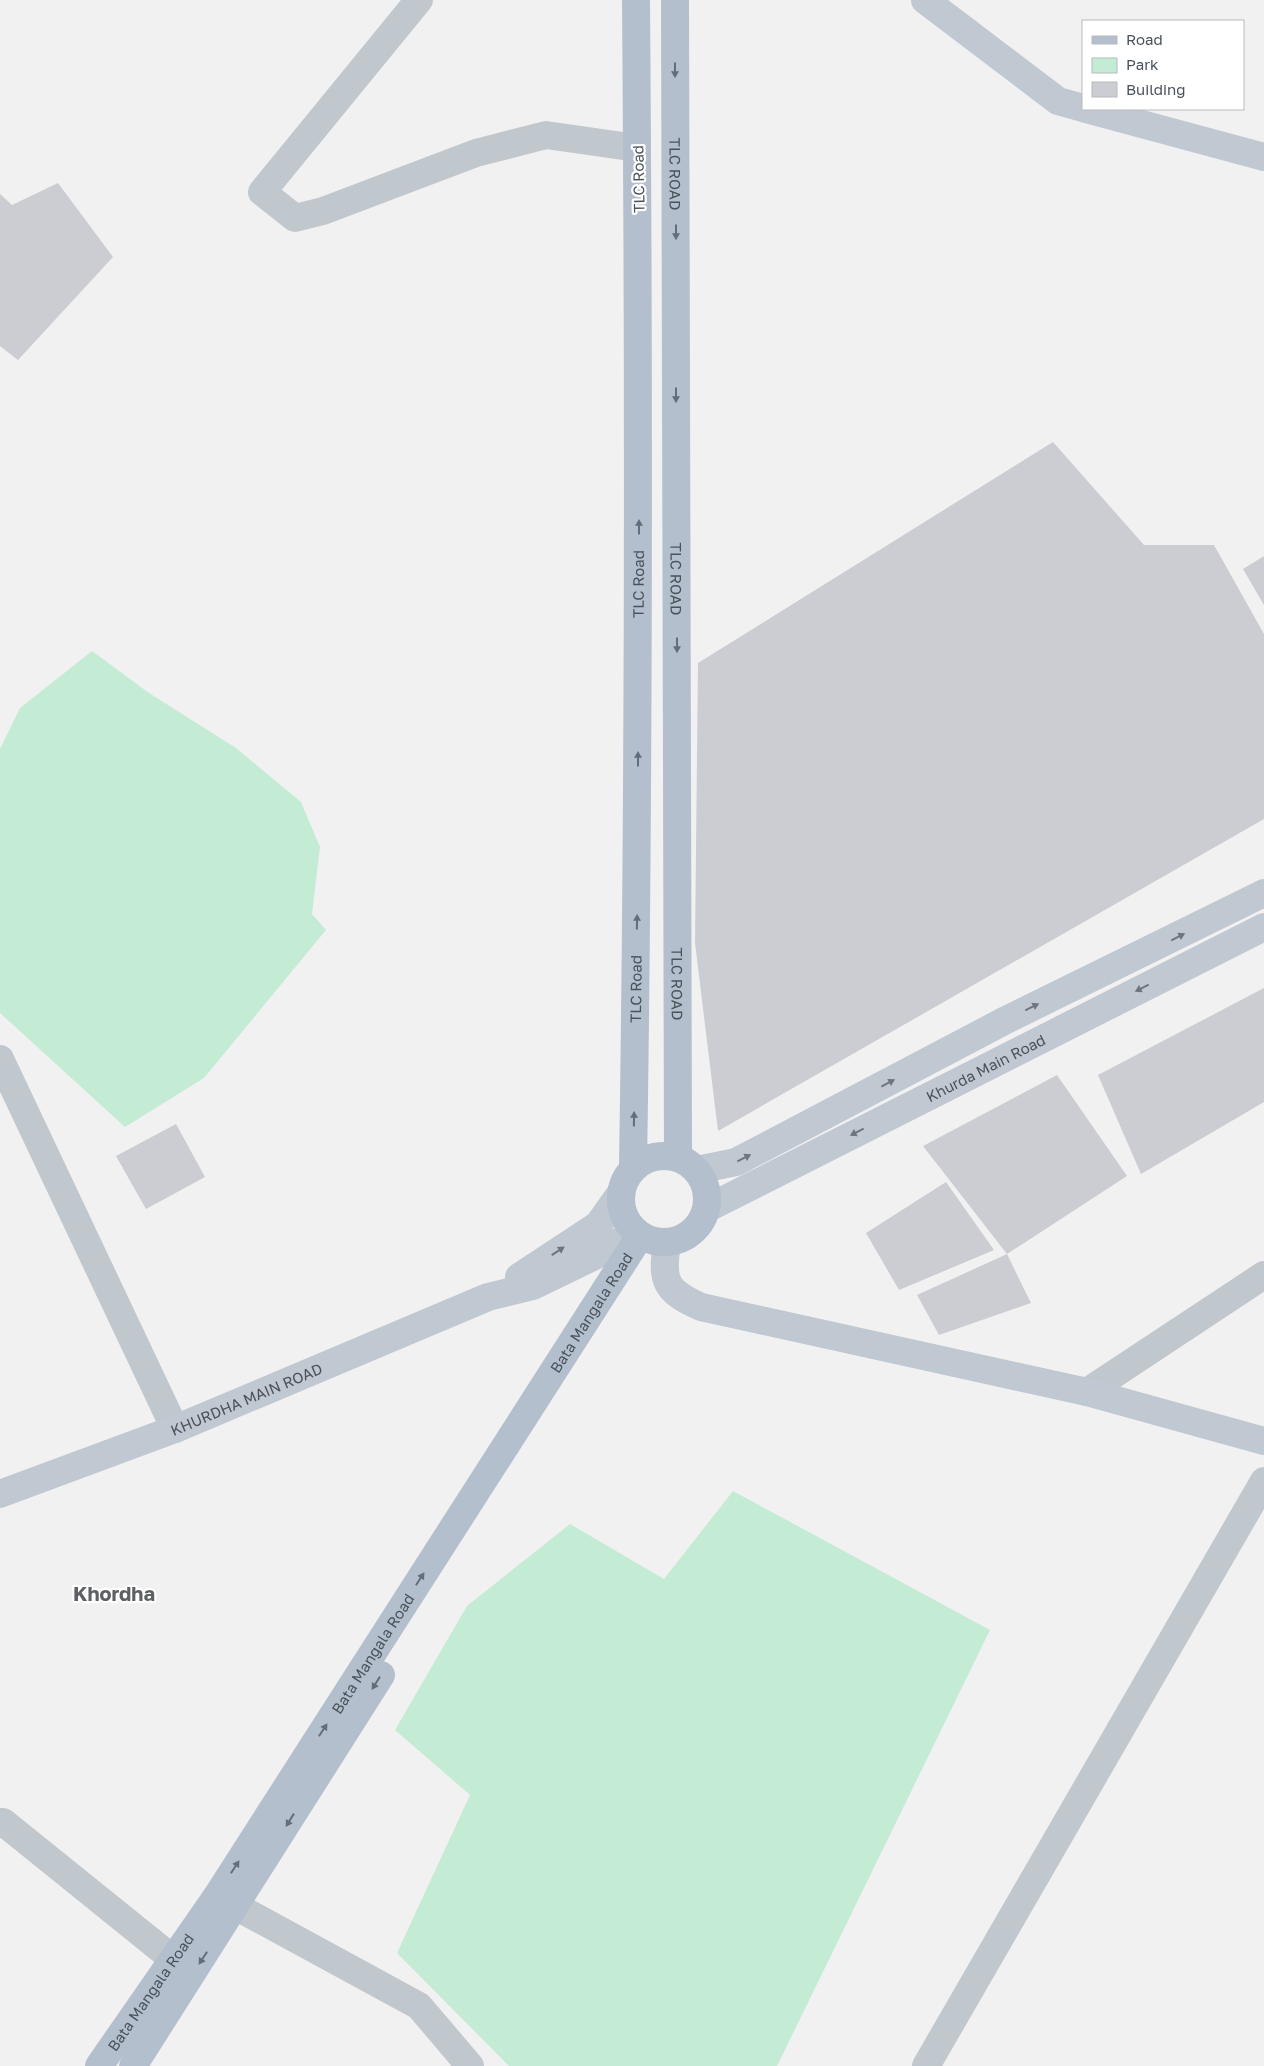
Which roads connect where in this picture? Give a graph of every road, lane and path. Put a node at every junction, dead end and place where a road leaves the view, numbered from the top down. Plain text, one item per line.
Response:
1 (419, 0) edge
2 (636, 0) edge
3 (675, 0) edge
4 (925, 0) edge
5 (1082, 108) edge
6 (1090, 110) edge
7 (637, 148) junction
8 (1264, 157) edge
9 (1264, 893) edge
10 (1264, 927) edge
11 (0, 1059) edge
12 (687, 1163) junction
13 (633, 1168) junction
14 (620, 1194) junction
15 (708, 1208) junction
16 (649, 1238) junction
17 (1264, 1276) edge
18 (488, 1297) junction
19 (1086, 1392) junction
20 (174, 1429) junction
21 (1264, 1441) edge
22 (1264, 1481) edge
23 (0, 1494) edge
24 (0, 1822) edge
25 (226, 1901) junction
26 (174, 1959) junction
27 (99, 2066) edge
28 (133, 2066) edge
29 (470, 2066) edge
30 (926, 2066) edge

1 - 7 street
2 - 7 main road, TLC Road
3 -> 12 main road, TLC ROAD
4 - 5 main road
6 - 8 main road
13 -> 7 main road, TLC Road
12 -> 9 main road
10 -> 15 main road, Khurda Main Road
11 - 20 street
12 - 13 main road
12 - 15 main road
13 - 14 main road
14 - 16 main road
18 -> 14 main road
15 - 16 main road
16 - 18 main road
16 - 19 main road
16 - 25 main road, Bata Mangala Road
17 - 19 street
18 - 20 main road, KHURDHA MAIN ROAD
19 - 21 main road
20 - 23 main road, KHURDHA MAIN ROAD
22 - 30 street
24 - 26 street
25 - 26 main road, Bata Mangala Road
25 -> 28 main road, Bata Mangala Road
25 - 29 street
26 - 27 main road, Bata Mangala Road

